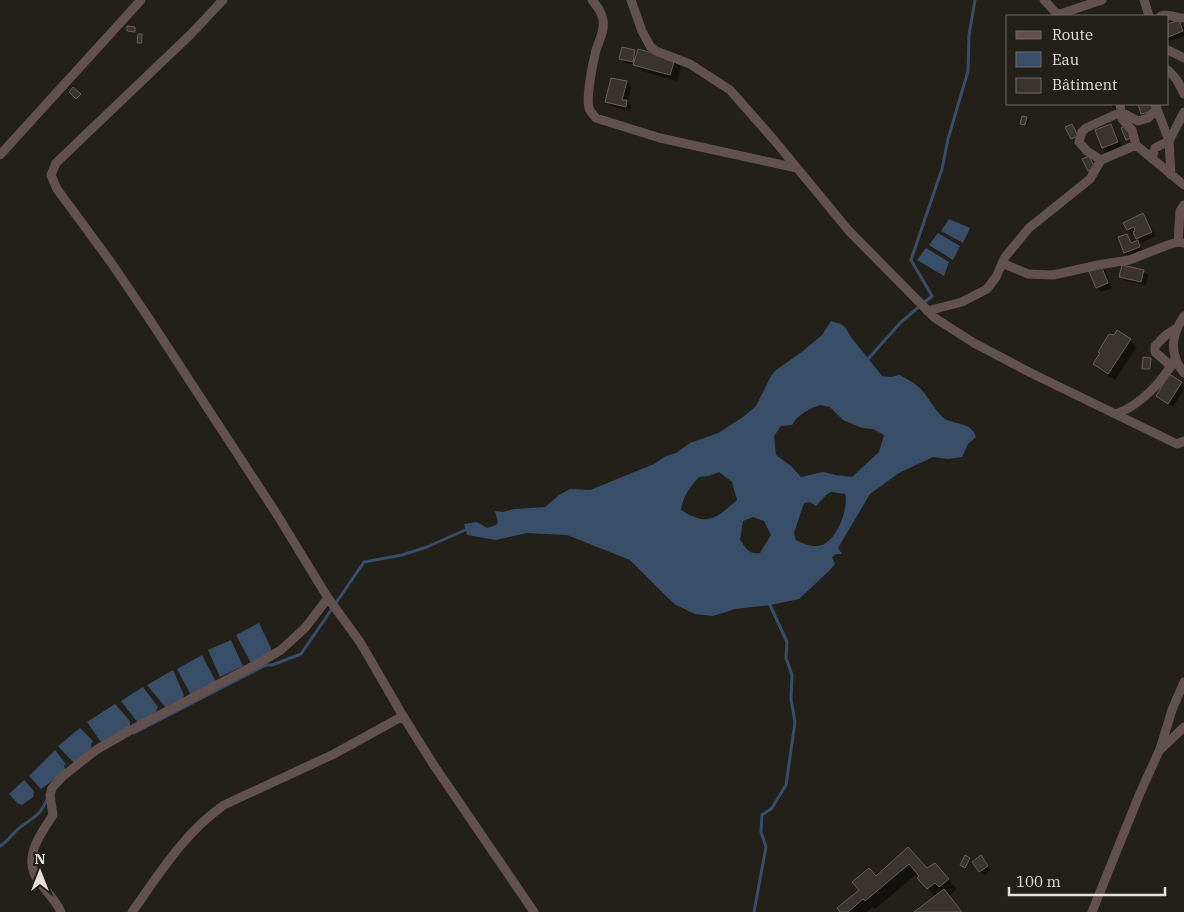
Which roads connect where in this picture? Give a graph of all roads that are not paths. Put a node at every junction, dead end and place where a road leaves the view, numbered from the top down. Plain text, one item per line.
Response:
1 (141, 0) edge
2 (223, 0) edge
3 (592, 0) edge
4 (631, 0) edge
5 (1044, 0) edge
6 (1102, 0) edge
7 (1144, 0) edge
8 (1149, 15) edge
9 (1169, 15) edge
10 (1184, 18) edge
11 (1169, 50) edge
12 (1184, 58) edge
13 (1169, 71) edge
14 (1184, 94) edge
15 (1156, 106) edge
16 (1121, 108) edge
17 (1184, 112) edge
18 (1170, 141) junction
19 (1136, 145) junction
20 (0, 155) edge
21 (1152, 159) junction
22 (1101, 160) junction
23 (797, 168) junction
24 (1171, 175) junction
25 (1184, 185) edge
26 (1184, 204) edge
27 (1181, 243) edge
28 (1002, 263) junction
29 (927, 311) junction
30 (1184, 316) edge
31 (1175, 329) junction
32 (1173, 362) junction
33 (1184, 373) edge
34 (1116, 414) junction
35 (1182, 444) edge
36 (328, 598) junction
37 (1184, 682) edge
38 (403, 716) junction
39 (1184, 727) edge
40 (1160, 749) junction
41 (61, 912) edge
42 (132, 912) edge
43 (534, 912) edge
44 (1092, 912) edge

1 - 20 street
2 - 36 street
3 - 23 street
4 - 23 street
5 - 6 street
7 - 8 street
9 - 10 street
11 - 12 street
13 - 14 street
15 - 16 street
15 - 18 street
16 - 19 street
16 - 22 street
17 - 18 street
18 - 21 street
18 - 24 street
19 - 21 street
19 - 22 street
21 - 24 street
22 - 28 street
23 - 29 street
24 - 25 street
26 - 27 street
27 - 28 street
28 - 29 street
29 - 34 street
30 - 31 street
31 - 32 street
31 - 32 street
32 - 33 street
32 - 34 street
34 - 35 street
36 - 38 street
36 - 41 street
37 - 40 street
38 - 42 street
38 - 43 street
39 - 40 street
40 - 44 street

